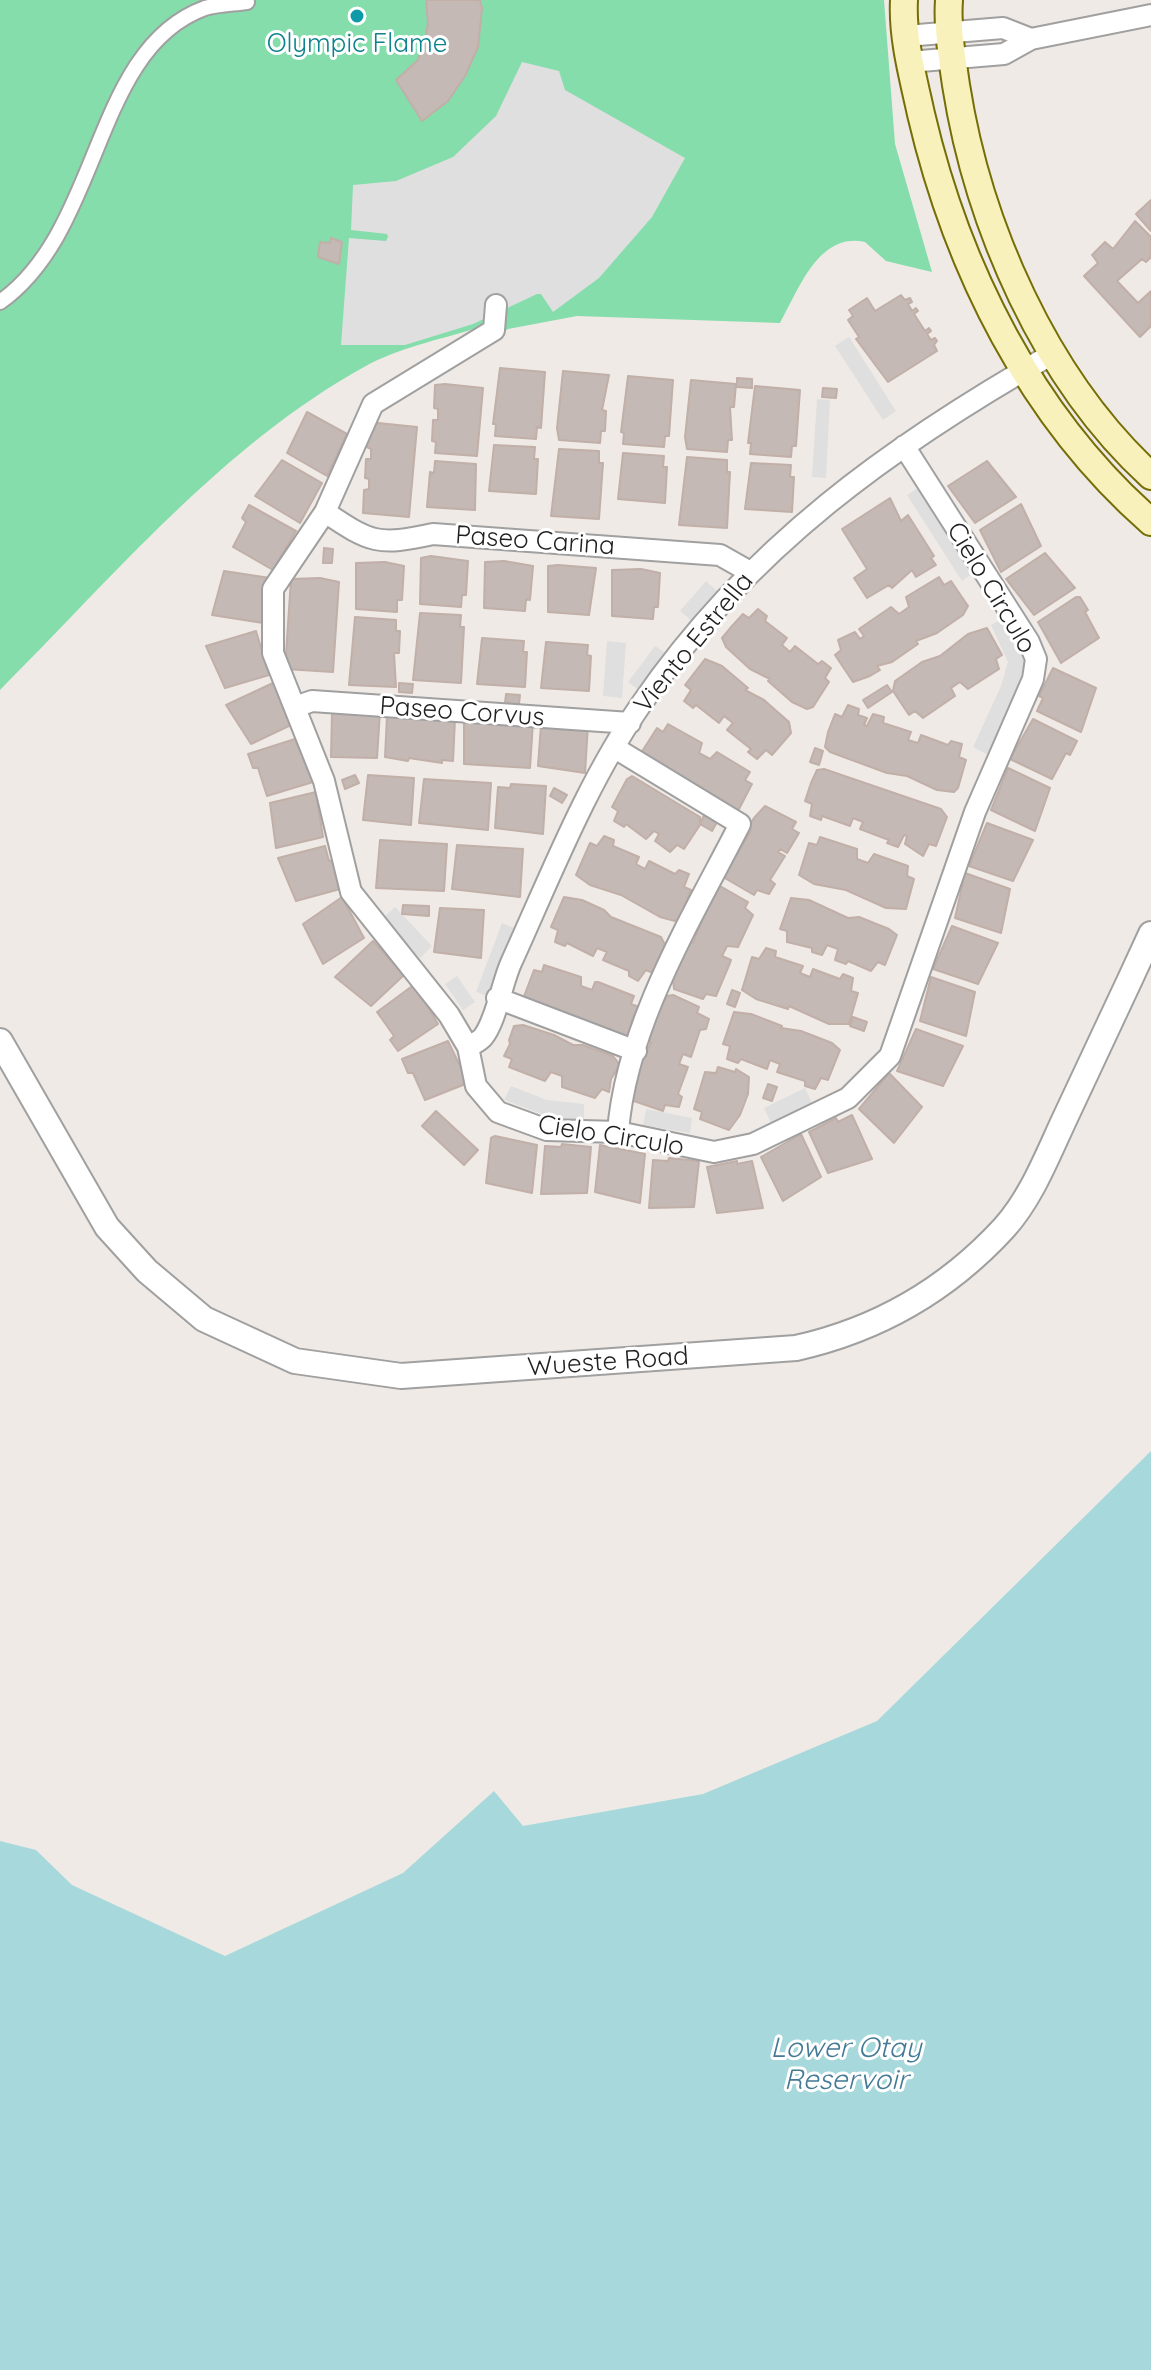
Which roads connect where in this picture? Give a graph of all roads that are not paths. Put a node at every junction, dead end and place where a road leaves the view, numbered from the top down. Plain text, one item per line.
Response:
1 (904, 0) edge
2 (949, 0) edge
3 (247, 2) dead end
4 (1151, 15) edge
5 (950, 46) junction
6 (908, 49) junction
7 (0, 302) edge
8 (496, 305) dead end
9 (1054, 353) junction
10 (1024, 370) junction
11 (904, 446) junction
12 (1151, 476) edge
13 (325, 512) junction
14 (1151, 522) edge
15 (750, 572) junction
16 (295, 707) junction
17 (630, 723) junction
18 (615, 748) junction
19 (1151, 934) edge
20 (497, 998) junction
21 (0, 1041) edge
22 (468, 1047) junction
23 (636, 1051) junction
24 (618, 1132) junction

1 - 6 main road
2 - 5 main road
3 - 7 street
4 - 5 street
5 - 6 street
5 - 9 main road
6 - 10 main road
8 - 13 street, Cielo Circulo
9 - 10 street, Viento Estrella
9 - 12 main road
10 - 11 street, Viento Estrella
10 - 14 main road
11 - 15 street, Viento Estrella
11 - 24 street, Cielo Circulo
13 - 15 street, Paseo Carina
13 - 16 street, Cielo Circulo
15 - 17 street, Viento Estrella
16 - 17 street, Paseo Corvus
16 - 22 street, Cielo Circulo
17 - 18 street, Viento Estrella
18 - 20 street, Viento Estrella
18 - 23 street
19 - 21 street, Wueste Road
20 - 22 street, Viento Estrella
20 - 23 street
22 - 24 street, Cielo Circulo
23 - 24 street

